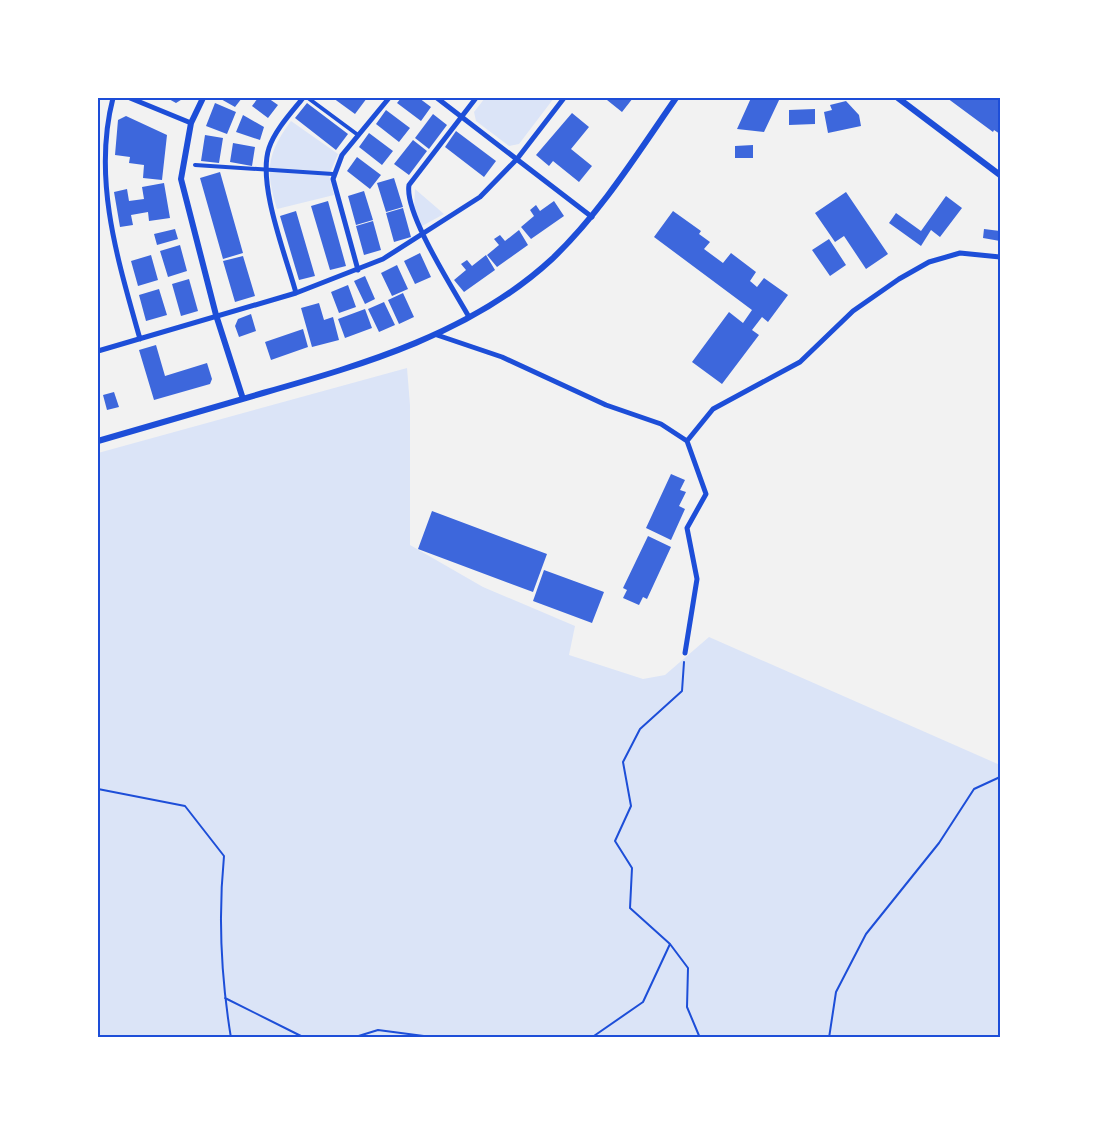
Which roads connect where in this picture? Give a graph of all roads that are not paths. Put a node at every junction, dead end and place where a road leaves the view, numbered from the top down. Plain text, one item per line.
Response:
1 (113, 98) edge
2 (130, 98) edge
3 (203, 98) edge
4 (303, 98) edge
5 (308, 98) edge
6 (389, 98) edge
7 (437, 98) edge
8 (476, 98) edge
9 (564, 98) edge
10 (676, 98) edge
11 (898, 98) edge
12 (462, 117) junction
13 (191, 123) junction
14 (358, 135) junction
15 (517, 159) junction
16 (195, 165) dead end
17 (266, 170) junction
18 (333, 174) junction
19 (1000, 175) edge
20 (592, 217) junction
21 (424, 235) junction
22 (1000, 257) edge
23 (358, 270) junction
24 (296, 293) junction
25 (216, 315) junction
26 (469, 318) junction
27 (437, 335) junction
28 (140, 339) junction
29 (98, 351) edge
30 (243, 399) junction
31 (98, 441) edge
32 (687, 441) junction
33 (685, 653) road end

1 - 28 street
2 - 13 street
3 - 13 street
4 - 17 street
5 - 14 street
6 - 14 street
7 - 12 street
8 - 12 street
9 - 15 street
10 - 20 street
11 - 19 street
12 - 15 street
12 - 21 street
13 - 25 street
14 - 18 street
15 - 20 street
15 - 21 street
16 - 17 street
17 - 18 street
17 - 24 street
18 - 23 street
20 - 26 street
21 - 23 street
21 - 26 street
22 - 32 street
23 - 24 street
24 - 25 street
25 - 28 street
25 - 30 street
26 - 27 street
27 - 30 street
27 - 32 street
28 - 29 street
30 - 31 street
32 - 33 street

